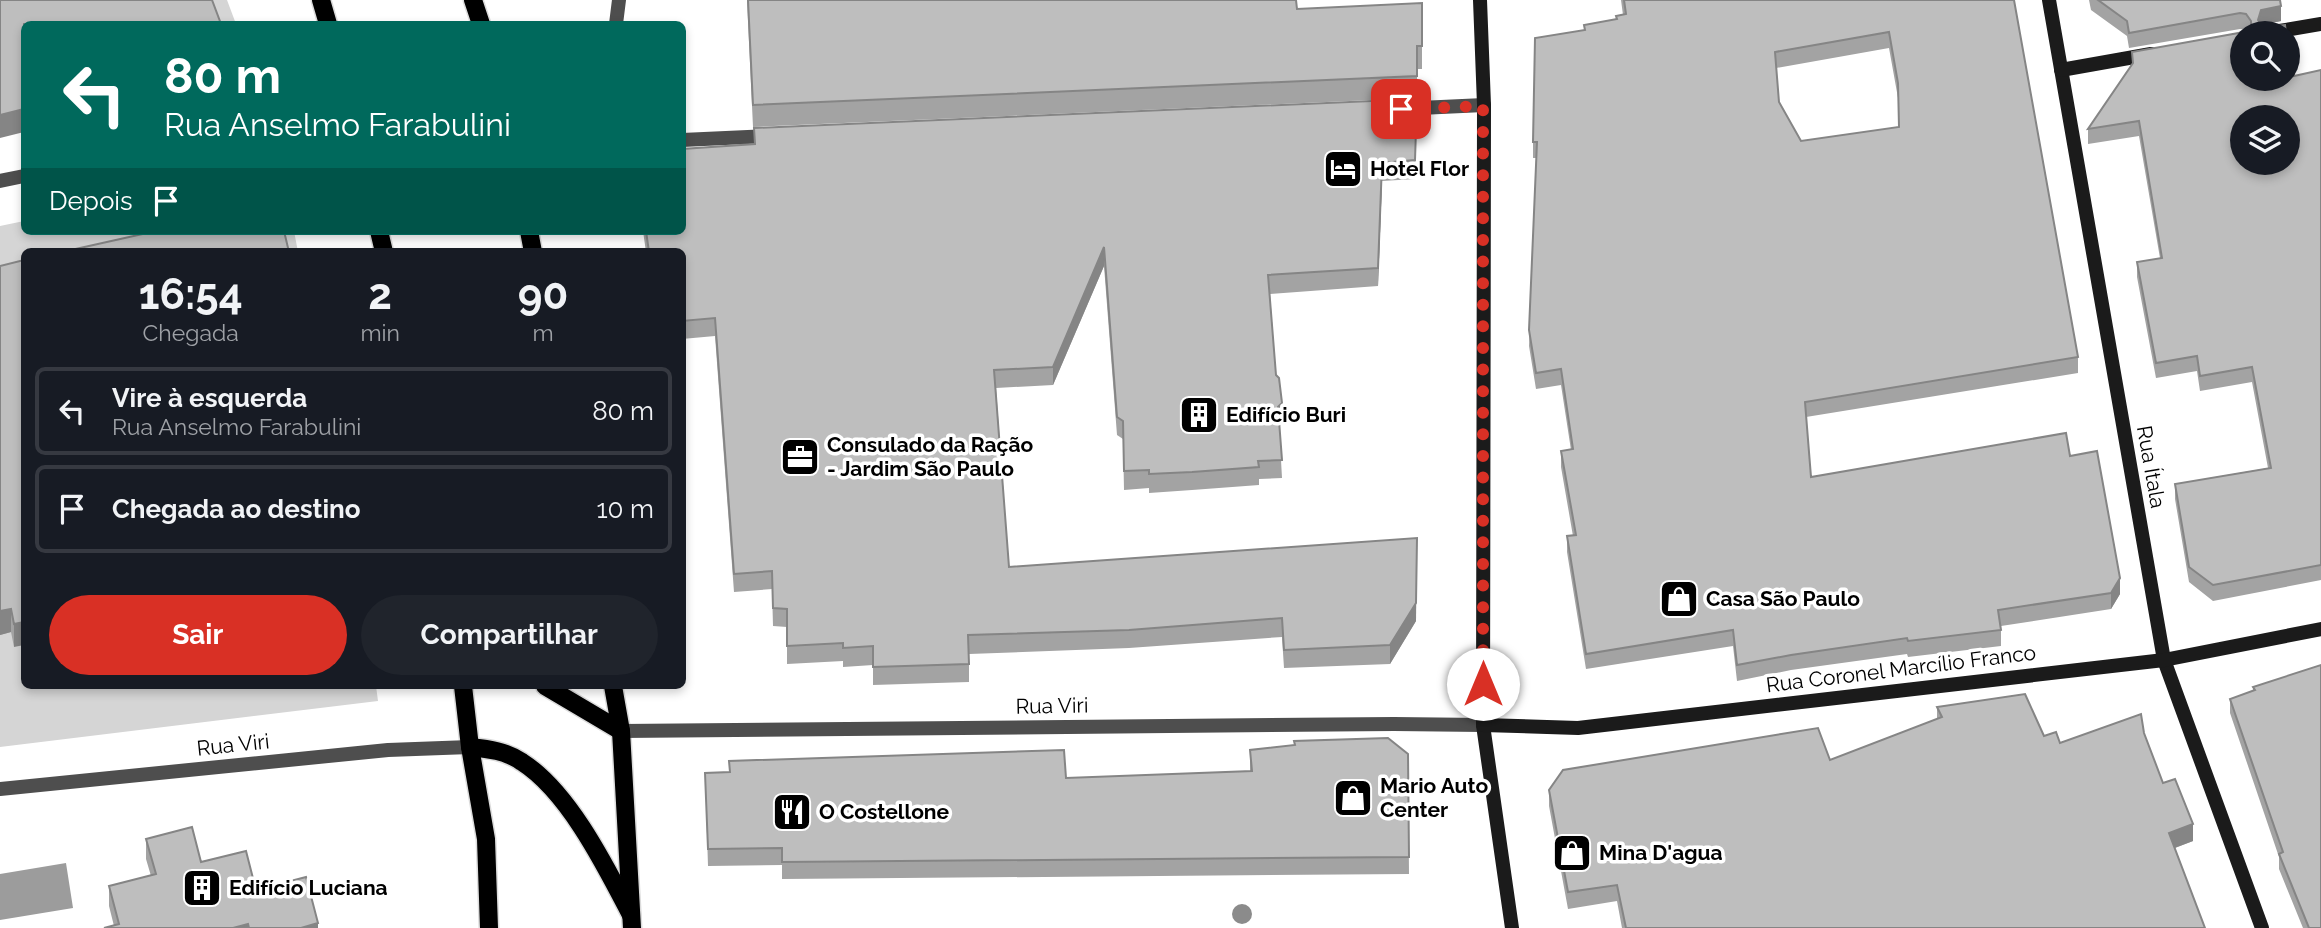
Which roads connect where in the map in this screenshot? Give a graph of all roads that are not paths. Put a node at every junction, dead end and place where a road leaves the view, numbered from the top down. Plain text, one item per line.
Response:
1 (321, 0) edge
2 (473, 0) edge
3 (619, 0) edge
4 (1480, 0) edge
5 (2049, 0) edge
6 (327, 21) edge
7 (480, 21) edge
8 (616, 21) edge
9 (2321, 24) edge
10 (2300, 28) edge
11 (2164, 51) edge
12 (2061, 70) junction
13 (1483, 106) junction
14 (1387, 110) edge
15 (793, 135) edge
16 (686, 140) edge
17 (21, 177) edge
18 (0, 181) edge
19 (2321, 629) edge
20 (2164, 660) junction
21 (463, 689) edge
22 (550, 689) edge
23 (614, 689) edge
24 (1483, 725) junction
25 (621, 731) junction
26 (470, 747) junction
27 (0, 789) edge
28 (632, 922) edge
29 (489, 928) edge
30 (1511, 928) edge
31 (2262, 928) edge

1 - 6 main road
2 - 7 main road
3 - 8 street
4 - 13 main road
5 - 12 main road, Rua Ítala
9 - 10 main road
11 - 12 main road
12 - 20 main road, Rua Ítala
13 - 14 street
13 - 24 main road
15 - 16 street
17 - 18 street
19 - 20 main road, Rua Coronel Marcílio Franco
20 - 24 main road, Rua Coronel Marcílio Franco
20 - 31 main road, Rua Ítala
21 - 26 main road
22 - 25 main road
23 - 25 main road
24 - 25 street, Rua Viri
24 - 30 main road
25 - 28 main road
26 - 27 street, Rua Viri
26 - 28 main road
26 - 29 main road

